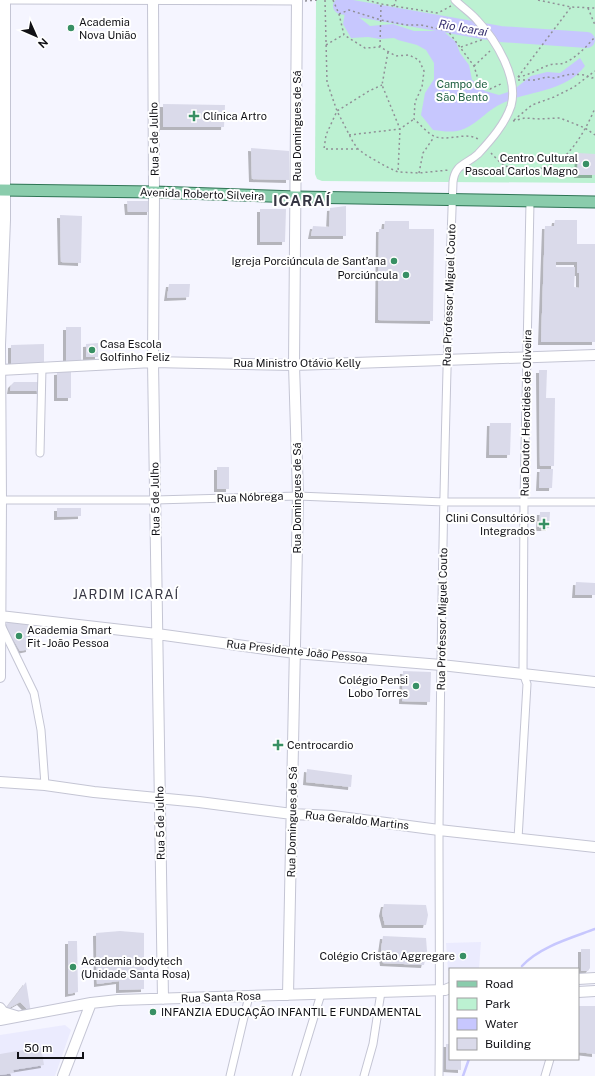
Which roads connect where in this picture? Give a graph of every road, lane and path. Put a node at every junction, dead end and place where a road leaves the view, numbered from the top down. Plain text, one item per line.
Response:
1 (0, 0) edge
2 (5, 0) edge
3 (297, 0) edge
4 (318, 0) edge
5 (324, 0) edge
6 (333, 0) edge
7 (367, 0) edge
8 (396, 0) edge
9 (538, 0) edge
10 (153, 1) edge
11 (456, 1) edge
12 (381, 4) junction
13 (394, 6) junction
14 (571, 7) junction
15 (588, 8) junction
16 (595, 8) edge
17 (339, 14) junction
18 (381, 21) junction
19 (595, 25) edge
20 (344, 35) junction
21 (491, 37) junction
22 (595, 37) edge
23 (326, 45) junction
24 (496, 45) junction
25 (461, 46) junction
26 (380, 47) junction
27 (388, 52) junction
28 (474, 66) junction
29 (595, 71) edge
30 (588, 76) junction
31 (595, 77) edge
32 (510, 79) junction
33 (518, 80) dead end
34 (382, 85) junction
35 (595, 108) edge
36 (337, 111) junction
37 (414, 119) junction
38 (585, 128) junction
39 (400, 129) junction
40 (349, 135) junction
41 (595, 135) edge
42 (435, 137) junction
43 (486, 144) junction
44 (358, 149) junction
45 (456, 169) junction
46 (398, 172) junction
47 (419, 174) junction
48 (2, 190) edge
49 (154, 192) junction
50 (296, 198) junction
51 (452, 199) junction
52 (530, 202) junction
53 (595, 202) edge
54 (595, 355) edge
55 (527, 357) junction
56 (447, 360) junction
57 (153, 362) junction
58 (294, 365) junction
59 (42, 368) junction
60 (1, 370) edge
61 (40, 453) dead end
62 (298, 496) junction
63 (1, 500) edge
64 (155, 500) junction
65 (444, 502) junction
66 (524, 502) junction
67 (595, 502) edge
68 (1, 619) edge
69 (157, 634) junction
70 (295, 653) junction
71 (441, 665) junction
72 (523, 673) junction
73 (0, 677) edge
74 (595, 682) edge
75 (0, 782) edge
76 (45, 785) junction
77 (160, 799) junction
78 (292, 814) junction
79 (439, 830) junction
80 (518, 839) junction
81 (595, 847) edge
82 (595, 978) edge
83 (579, 979) edge
84 (446, 990) edge
85 (595, 991) edge
86 (381, 992) junction
87 (579, 992) edge
88 (321, 994) junction
89 (288, 995) junction
90 (249, 996) junction
91 (163, 999) junction
92 (91, 1003) junction
93 (0, 1008) edge
94 (16, 1016) junction
95 (0, 1020) edge
96 (550, 1060) edge
97 (63, 1076) edge
98 (230, 1076) edge
99 (296, 1076) edge
100 (364, 1076) edge
101 (439, 1076) edge
102 (545, 1076) edge

1 - 2 street
2 - 10 street
2 - 48 street
3 - 4 path
3 - 10 street
3 - 50 street, Rua Domingues de Sá
5 - 23 path
6 - 17 path
7 - 12 path
8 - 13 path
9 - 14 path
10 - 49 street, Rua 5 de Julho
11 - 13 path
11 - 21 street
12 - 13 path
12 - 18 path
14 - 15 path
14 - 22 path
15 - 16 path
15 - 19 path
17 - 18 path
17 - 20 path
18 - 25 path
18 - 26 path
20 - 23 path
20 - 26 path
21 - 24 street
21 - 25 path
23 - 36 path
24 - 28 path
24 - 32 street
25 - 28 path
26 - 27 path
27 - 34 path
27 - 37 path
28 - 32 path
29 - 30 path
30 - 31 path
30 - 33 path
30 - 38 path
32 - 43 street
34 - 36 path
34 - 39 path
35 - 38 path
36 - 40 path
36 - 44 path
37 - 39 path
37 - 42 path
38 - 41 path
38 - 43 path
39 - 40 path
39 - 46 path
40 - 44 path
42 - 43 path
42 - 47 path
43 - 45 street
44 - 46 path
45 - 47 path
45 - 51 street, Rua Professor Miguel Couto
46 - 47 path
48 - 49 main road, Avenida Roberto Silveira
48 - 60 street
49 - 50 main road, Avenida Roberto Silveira
49 - 57 street, Rua 5 de Julho
50 - 51 main road, Avenida Roberto Silveira
50 - 58 street, Rua Domingues de Sá
51 - 52 main road, Avenida Roberto Silveira
51 - 56 street, Rua Professor Miguel Couto
52 - 53 main road, Avenida Roberto Silveira
52 - 55 street, Rua Doutor Herotides de Oliveira
54 - 55 street, Rua Ministro Otávio Kelly
55 - 56 street, Rua Ministro Otávio Kelly
55 - 66 street, Rua Doutor Herotides de Oliveira
56 - 58 street, Rua Ministro Otávio Kelly
56 - 65 street, Rua Professor Miguel Couto
57 - 58 street, Rua Ministro Otávio Kelly
57 - 59 street, Rua Ministro Otávio Kelly
57 - 64 street, Rua 5 de Julho
58 - 62 street, Rua Domingues de Sá
59 - 60 street, Rua Ministro Otávio Kelly
59 - 61 street
60 - 63 street
62 - 64 street, Rua Nóbrega
62 - 65 street, Rua Nóbrega
62 - 70 street, Rua Domingues de Sá
63 - 64 street, Rua Nóbrega
63 - 68 street
64 - 69 street, Rua 5 de Julho
65 - 66 street, Rua Nóbrega
65 - 71 street, Rua Professor Miguel Couto
66 - 67 street, Rua Nóbrega
66 - 72 street, Rua Doutor Herotides de Oliveira
68 - 69 street, Rua Presidente João Pessoa
68 - 73 street
68 - 76 street
69 - 70 street, Rua Presidente João Pessoa
69 - 77 street, Rua 5 de Julho
70 - 71 street, Rua Presidente João Pessoa
70 - 78 street, Rua Domingues de Sá
71 - 72 street, Rua Presidente João Pessoa
71 - 79 street, Rua Professor Miguel Couto
72 - 74 street, Rua Presidente João Pessoa
72 - 80 street, Rua Doutor Herotides de Oliveira
75 - 76 street, Rua Geraldo Martins
76 - 77 street, Rua Geraldo Martins
77 - 78 street, Rua Geraldo Martins
77 - 91 street, Rua 5 de Julho
78 - 79 street, Rua Geraldo Martins
78 - 89 street, Rua Domingues de Sá
79 - 80 street, Rua Geraldo Martins
79 - 84 street, Rua Professor Miguel Couto
80 - 81 street, Rua Geraldo Martins
82 - 83 street
84 - 86 street, Rua Santa Rosa
84 - 101 street, Rua Professor Miguel Couto
85 - 87 street
86 - 88 street, Rua Santa Rosa
86 - 100 street
88 - 89 street, Rua Santa Rosa
88 - 99 street
89 - 90 street, Rua Santa Rosa
90 - 91 street, Rua Santa Rosa
90 - 98 street
91 - 92 street, Rua Santa Rosa
92 - 94 street, Rua Santa Rosa
92 - 97 street
93 - 94 street
94 - 95 street, Rua Santa Rosa
96 - 102 street

